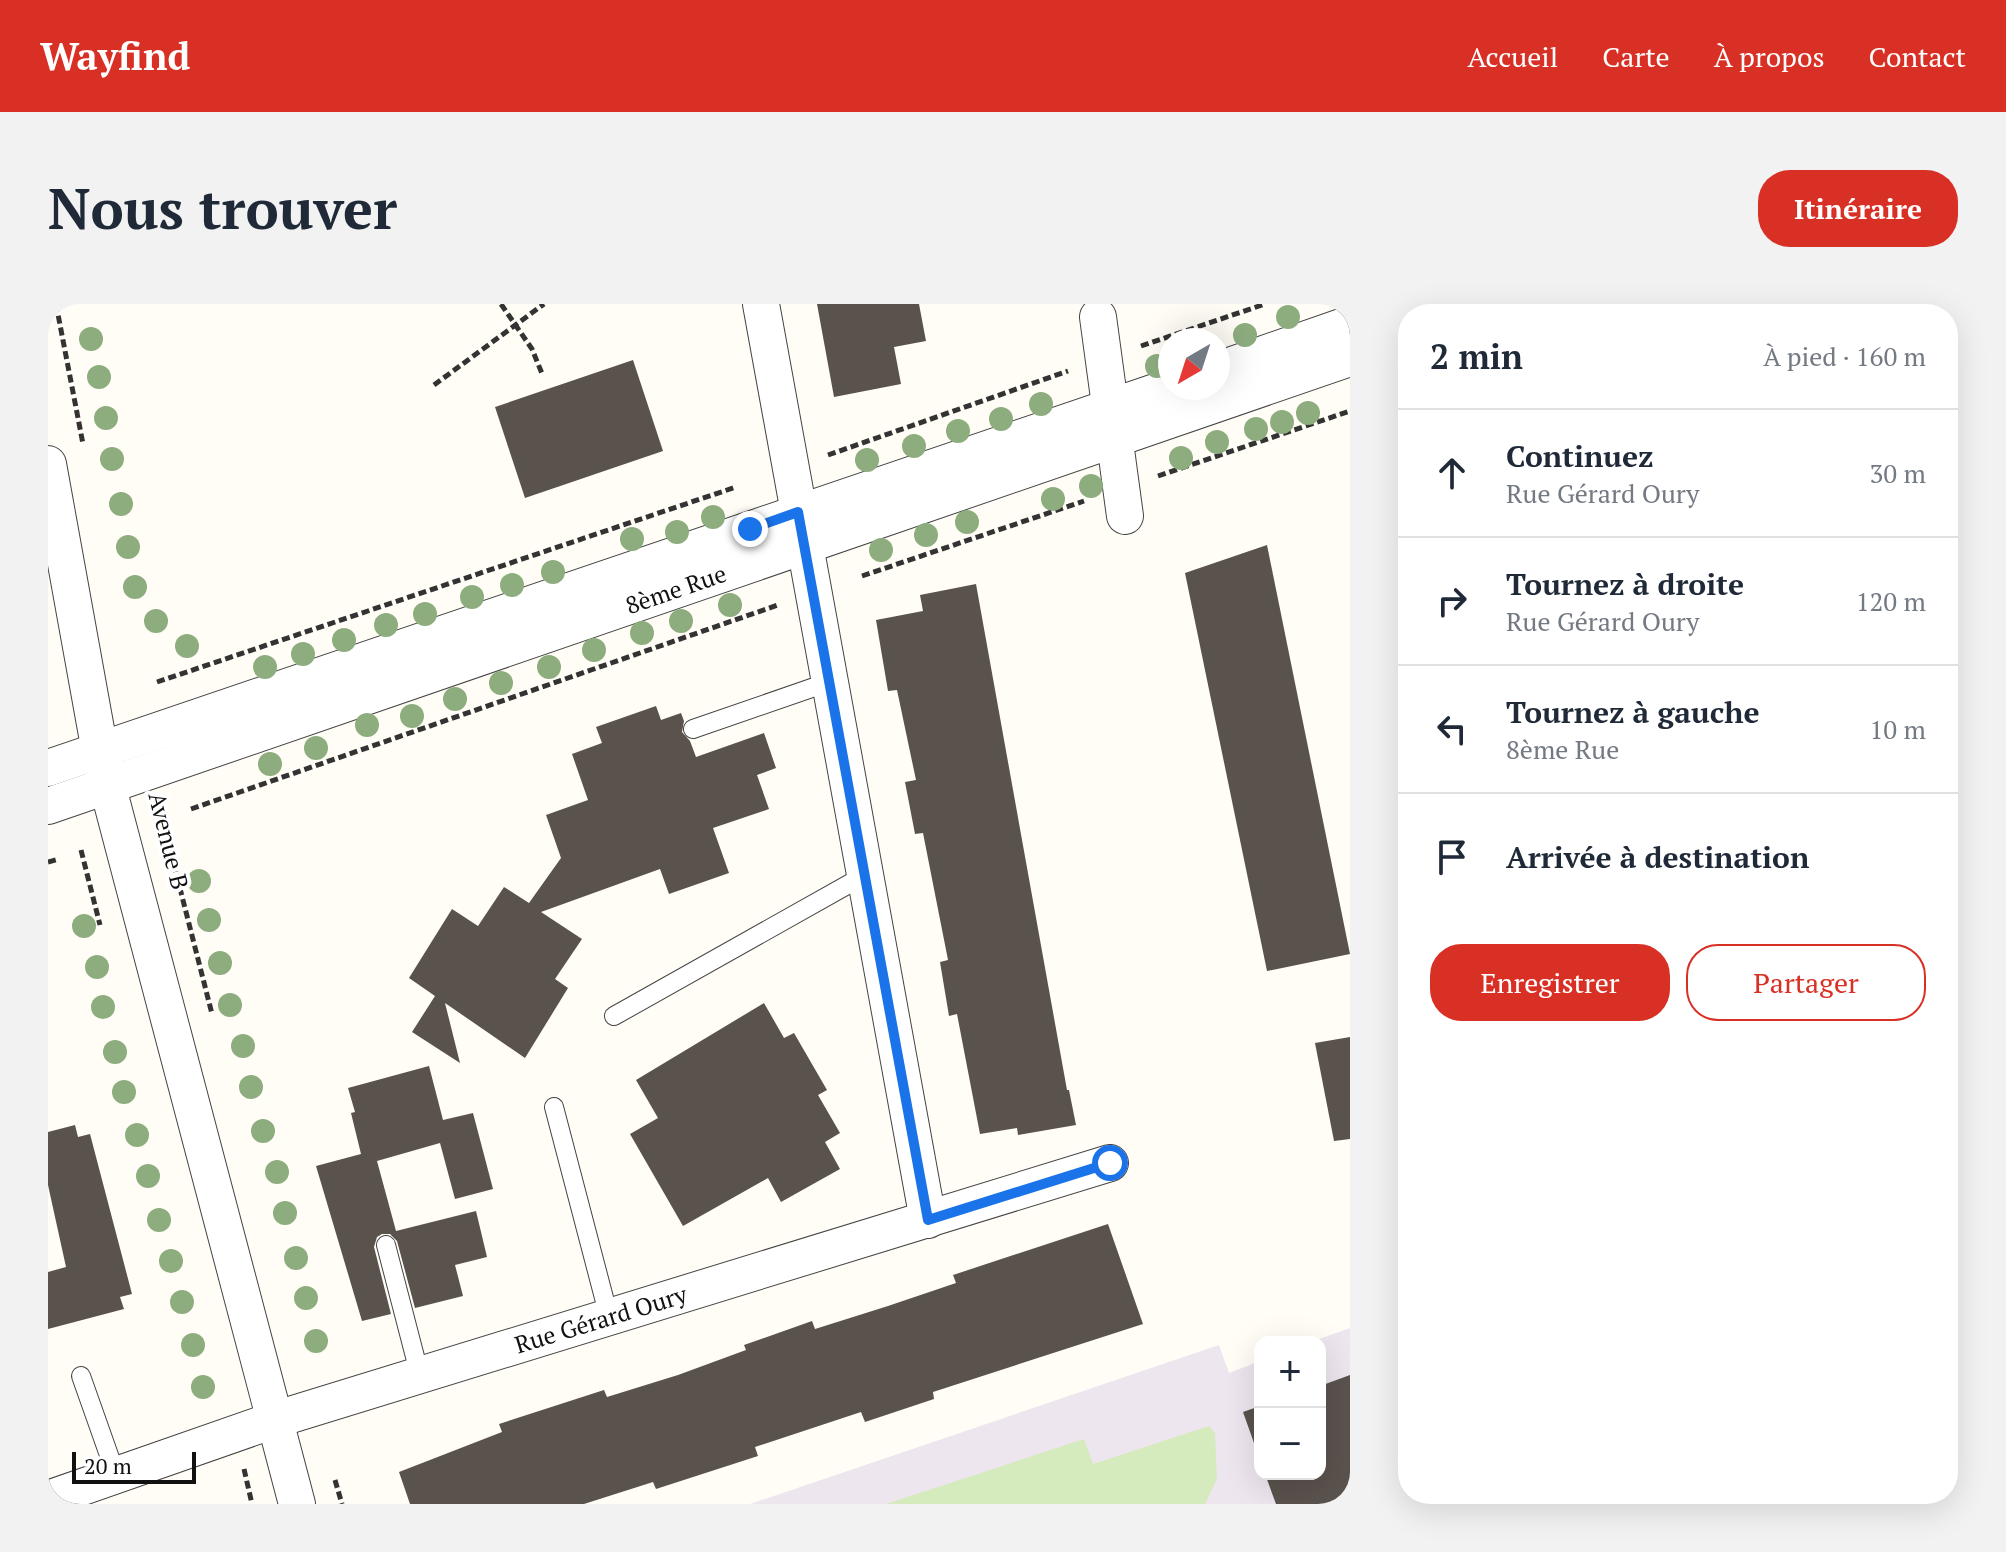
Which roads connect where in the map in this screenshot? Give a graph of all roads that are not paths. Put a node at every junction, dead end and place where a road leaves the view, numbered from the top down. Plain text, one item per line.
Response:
1 (761, 304) edge
2 (1098, 317) dead end
3 (1350, 324) edge
4 (1350, 358) edge
5 (1230, 366) edge
6 (1158, 395) edge
7 (1112, 424) junction
8 (48, 464) edge
9 (1125, 516) dead end
10 (800, 518) junction
11 (829, 682) junction
12 (693, 729) dead end
13 (101, 751) junction
14 (48, 768) edge
15 (110, 786) junction
16 (48, 806) edge
17 (865, 875) junction
18 (614, 1016) dead end
19 (554, 1107) dead end
20 (1110, 1163) dead end
21 (928, 1220) junction
22 (386, 1245) dead end
23 (609, 1317) junction
24 (81, 1376) dead end
25 (420, 1376) junction
26 (274, 1420) junction
27 (116, 1475) junction
28 (48, 1499) edge
29 (297, 1504) edge

1 - 10 street
2 - 7 street
3 - 5 street
4 - 7 street, 8ème Rue
6 - 7 street, 8ème Rue
7 - 9 street
7 - 10 street, 8ème Rue
8 - 13 street, Avenue B
10 - 11 street
10 - 13 street, 8ème Rue
10 - 15 street, 8ème Rue
11 - 12 lane
11 - 17 street
13 - 14 street, 8ème Rue
13 - 15 street, Avenue B
15 - 16 street, 8ème Rue
15 - 26 street, Avenue B
17 - 18 lane
17 - 21 street
19 - 23 lane
20 - 21 street, Rue Gérard Oury
21 - 23 street, Rue Gérard Oury
22 - 25 lane
23 - 25 street, Rue Gérard Oury
24 - 27 lane
25 - 26 street, Rue Gérard Oury
26 - 27 street, Rue Gérard Oury
26 - 29 street, Avenue B
27 - 28 street, Rue Gérard Oury

